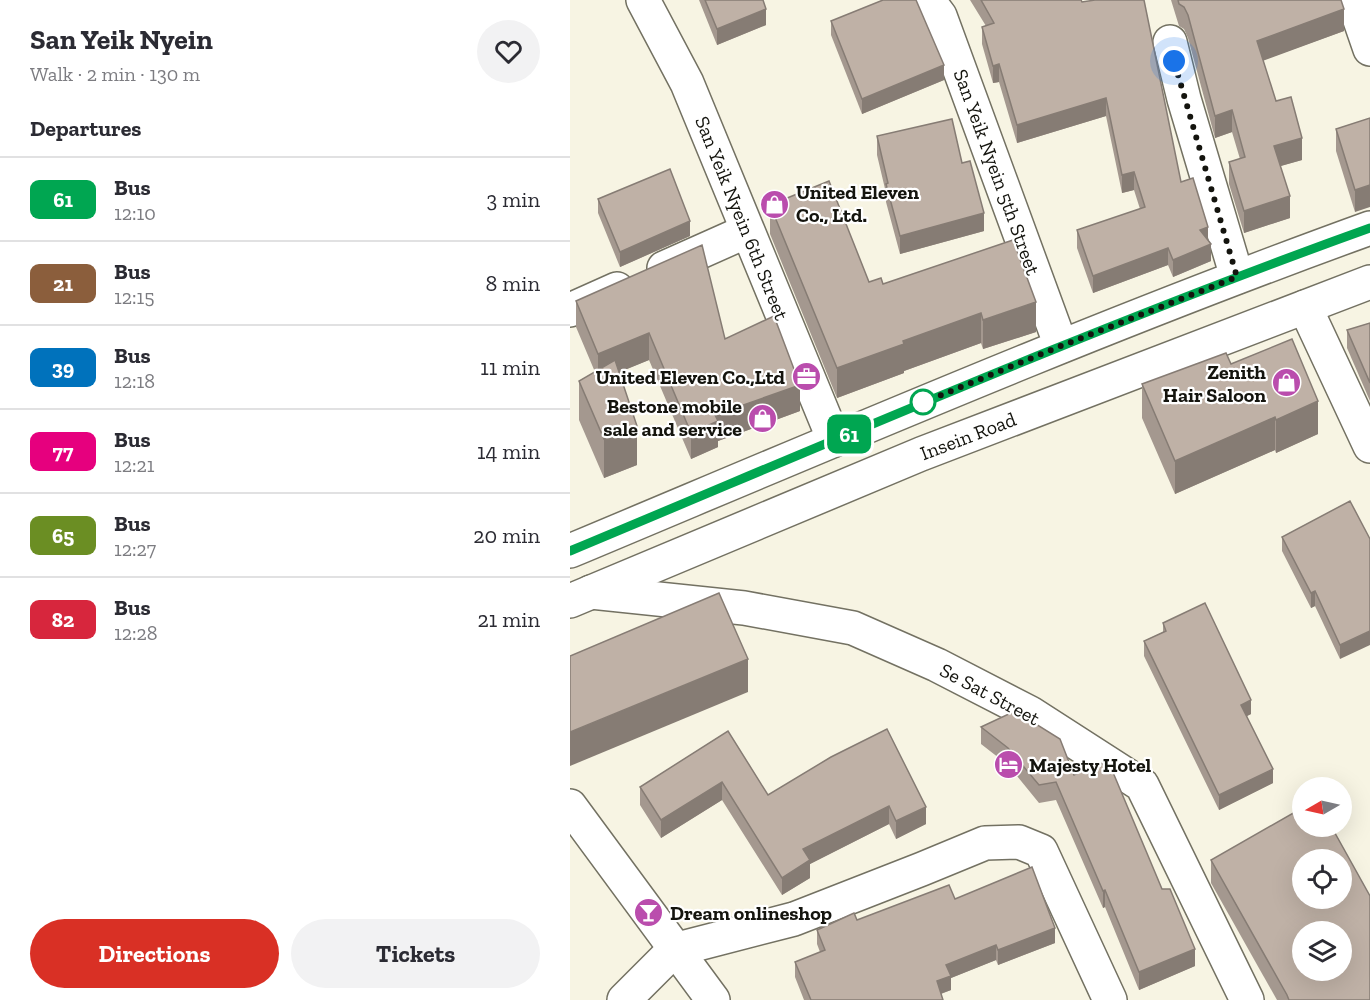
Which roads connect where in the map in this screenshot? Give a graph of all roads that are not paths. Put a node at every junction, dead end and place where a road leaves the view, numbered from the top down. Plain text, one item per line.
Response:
1 (643, 0) edge
2 (928, 0) edge
3 (1353, 0) edge
4 (1170, 42) dead end
5 (1370, 49) edge
6 (1370, 228) edge
7 (747, 231) junction
8 (1237, 277) junction
9 (1370, 282) edge
10 (1305, 307) junction
11 (570, 310) edge
12 (1061, 346) junction
13 (834, 440) junction
14 (1370, 446) edge
15 (570, 551) edge
16 (581, 597) edge
17 (570, 806) edge
18 (674, 950) junction
19 (711, 999) edge
20 (624, 1000) edge
21 (1110, 1000) edge
22 (1247, 1000) edge

1 - 7 street, San Yeik Nyein 6th Street
2 - 12 street, San Yeik Nyein 5th Street
3 - 5 street
4 - 8 street
6 - 8 street
7 - 11 street
7 - 13 street, San Yeik Nyein 6th Street
8 - 12 street
9 - 10 street, Insein Road
10 - 14 street
10 - 16 street, Insein Road
12 - 13 street
13 - 15 street
16 - 22 street, Se Sat Street
17 - 18 street
18 - 19 street
18 - 20 street
18 - 21 street

